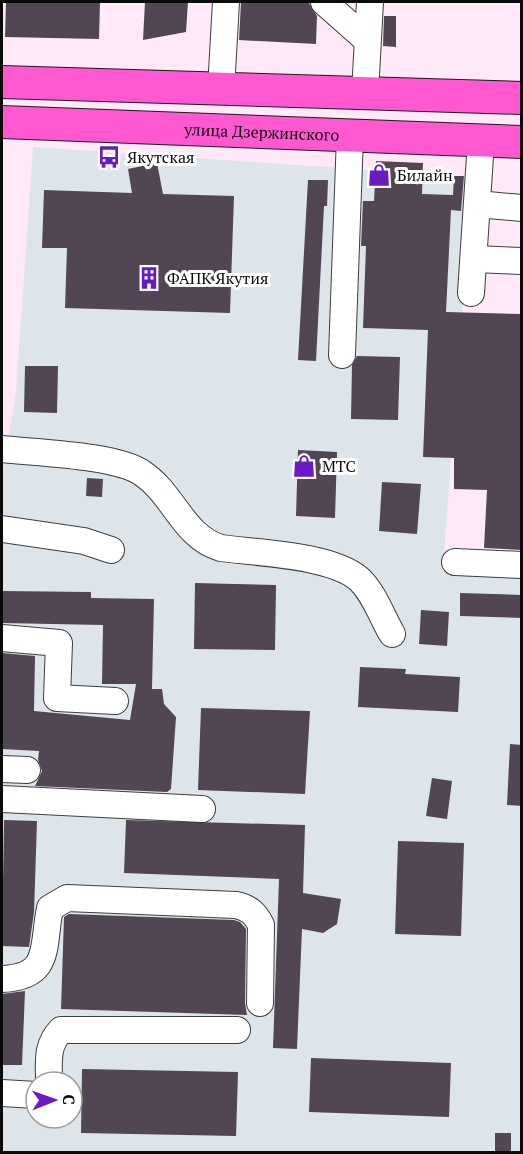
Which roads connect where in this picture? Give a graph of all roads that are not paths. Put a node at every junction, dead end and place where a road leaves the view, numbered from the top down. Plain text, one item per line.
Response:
1 (226, 2) edge
2 (324, 2) edge
3 (370, 2) edge
4 (367, 40) junction
5 (2, 82) edge
6 (221, 89) junction
7 (365, 93) junction
8 (522, 98) edge
9 (2, 122) edge
10 (350, 136) junction
11 (481, 141) junction
12 (522, 142) edge
13 (477, 204) junction
14 (522, 208) edge
15 (474, 259) junction
16 (522, 261) edge
17 (471, 293) dead end
18 (342, 356) dead end
19 (2, 449) edge
20 (2, 529) edge
21 (111, 550) dead end
22 (455, 562) dead end
23 (522, 566) edge
24 (392, 634) dead end
25 (2, 638) edge
26 (116, 701) dead end
27 (2, 769) edge
28 (27, 770) dead end
29 (2, 799) edge
30 (202, 808) dead end
31 (2, 979) edge
32 (260, 1003) dead end
33 (237, 1030) dead end
34 (49, 1070) edge
35 (2, 1093) edge
36 (24, 1094) edge

1 - 6 street
2 - 4 street
3 - 4 street
4 - 7 street
5 - 6 main road
6 - 7 main road
7 - 8 main road
9 - 10 main road, улица Дзержинского
10 - 11 main road, улица Дзержинского
10 - 18 street
11 - 12 main road, улица Дзержинского
11 - 13 street
13 - 14 street
13 - 15 street
15 - 16 street
15 - 17 street
19 - 24 street
20 - 21 street
22 - 23 street
25 - 26 street
27 - 28 street
29 - 30 street
31 - 32 street
33 - 34 street
35 - 36 street

